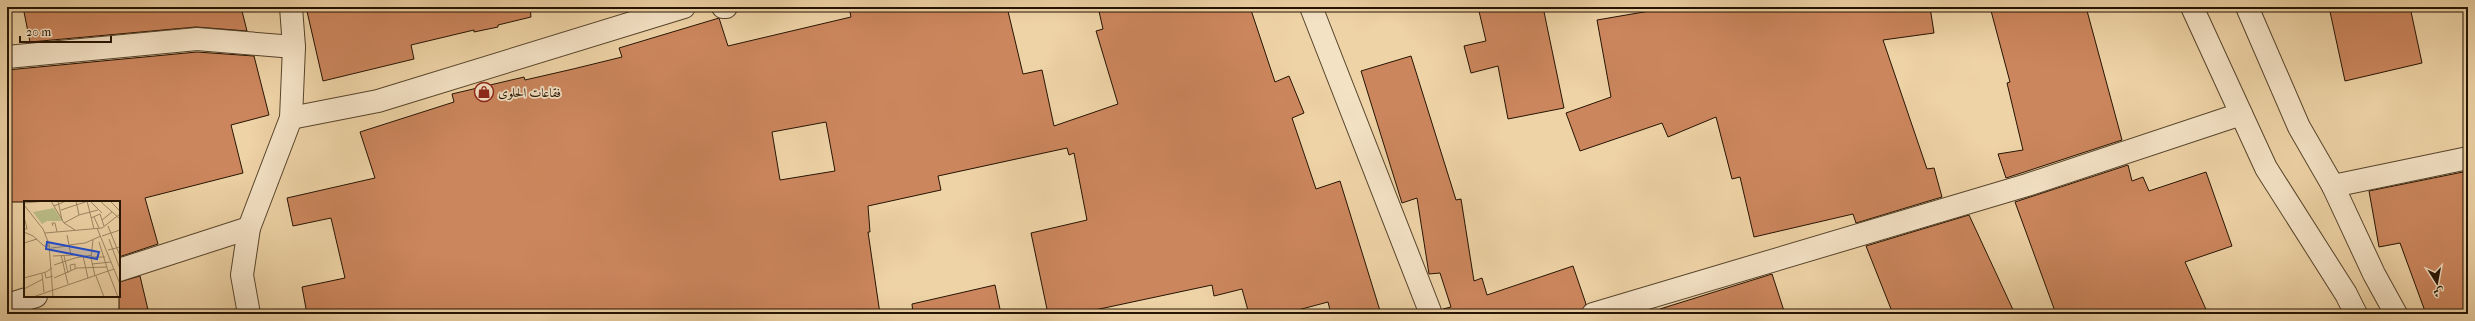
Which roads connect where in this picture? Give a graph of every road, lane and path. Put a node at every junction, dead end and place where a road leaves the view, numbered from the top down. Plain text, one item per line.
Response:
1 (290, 7) edge
2 (684, 7) edge
3 (722, 7) edge
4 (726, 7) edge
5 (1311, 7) edge
6 (2192, 7) edge
7 (2247, 7) edge
8 (294, 47) junction
9 (7, 57) edge
10 (2241, 114) junction
11 (291, 118) junction
12 (2468, 158) edge
13 (2333, 186) junction
14 (249, 228) junction
15 (120, 270) edge
16 (33, 297) edge
17 (7, 305) edge
18 (249, 314) edge
19 (1431, 314) edge
20 (1593, 314) edge
21 (2356, 314) edge
22 (2396, 314) edge

1 - 8 street
2 - 11 street
3 - 4 street
5 - 19 street
6 - 10 street
7 - 13 street
8 - 9 street
8 - 11 street
10 - 20 street
10 - 21 street
11 - 14 street
12 - 13 street
13 - 22 street
14 - 15 street
14 - 18 street
16 - 17 street

